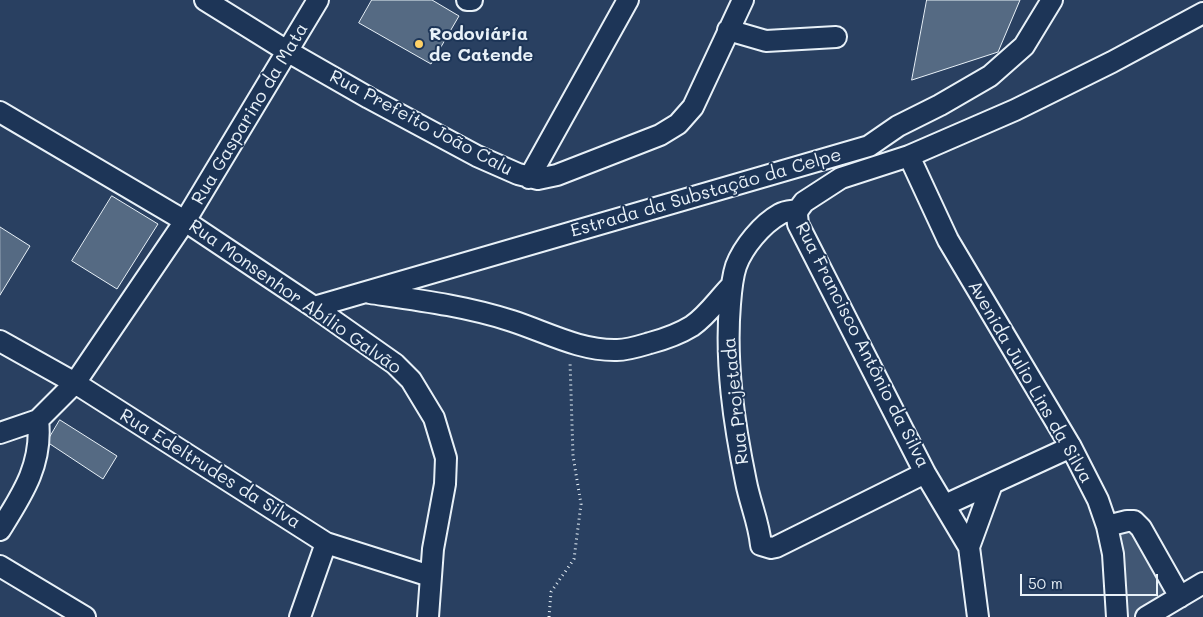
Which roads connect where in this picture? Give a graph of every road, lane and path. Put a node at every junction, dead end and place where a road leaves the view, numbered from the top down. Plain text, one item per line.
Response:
1 (205, 0) edge
2 (318, 0) edge
3 (467, 0) edge
4 (472, 0) edge
5 (628, 0) edge
6 (743, 0) edge
7 (1052, 0) edge
8 (1203, 13) edge
9 (728, 30) junction
10 (836, 37) dead end
11 (287, 51) junction
12 (0, 112) edge
13 (869, 146) junction
14 (909, 156) junction
15 (875, 166) junction
16 (528, 178) junction
17 (798, 210) junction
18 (186, 221) junction
19 (732, 285) junction
20 (365, 292) junction
21 (314, 307) junction
22 (0, 341) edge
23 (570, 342) junction
24 (75, 383) junction
25 (38, 420) junction
26 (0, 433) edge
27 (1071, 447) junction
28 (925, 472) junction
29 (992, 484) junction
30 (945, 505) junction
31 (1107, 526) junction
32 (0, 530) edge
33 (326, 543) junction
34 (969, 548) junction
35 (0, 566) edge
36 (430, 576) junction
37 (1203, 583) edge
38 (1180, 597) junction
39 (85, 617) edge
40 (300, 617) edge
41 (428, 617) edge
42 (549, 617) edge
43 (978, 617) edge
44 (1117, 617) edge
45 (1146, 617) edge

1 - 11 street, Rua Prefeito João Calu
2 - 11 street, Rua Gasparino da Mata
3 - 4 street
5 - 16 street
6 - 9 street, Rua Prefeito João Calu
7 - 13 street, Estrada da Substação da Celpe
8 - 14 street, Rua Francisco Antônio da Silva
9 - 10 street
9 - 16 street, Rua Prefeito João Calu
11 - 16 street, Rua Prefeito João Calu
11 - 18 street, Rua Gasparino da Mata
12 - 18 street, Rua Monsenhor Abílio Galvão
13 - 15 street
13 - 20 street, Estrada da Substação da Celpe
14 - 15 street, Rua Francisco Antônio da Silva
14 - 27 street, Avenida Julio Lins da Silva
15 - 17 street, Rua Francisco Antônio da Silva
17 - 19 street, Rua Projetada
17 - 28 street, Rua Francisco Antônio da Silva
18 - 21 street, Rua Monsenhor Abílio Galvão
18 - 24 street, Rua Gasparino da Mata
19 - 23 street
19 - 28 street, Rua Projetada
20 - 21 street, Estrada da Substação da Celpe
20 - 23 street
21 - 36 street, Rua Monsenhor Abílio Galvão
22 - 24 street, Rua Edeltrudes da Silva
23 - 42 path
24 - 25 street, Rua Gasparino da Mata
24 - 33 street, Rua Edeltrudes da Silva
25 - 26 street
25 - 32 street
27 - 29 street
27 - 31 street, Avenida Julio Lins da Silva
28 - 30 street, Rua Francisco Antônio da Silva
29 - 30 street
29 - 34 street
30 - 34 street, Rua Francisco Antônio da Silva
31 - 38 street
31 - 44 street, Avenida Julio Lins da Silva
33 - 36 street, Rua Edeltrudes da Silva
33 - 40 street
34 - 43 street
35 - 39 street
36 - 41 street, Rua Monsenhor Abílio Galvão
37 - 38 street
38 - 45 street

